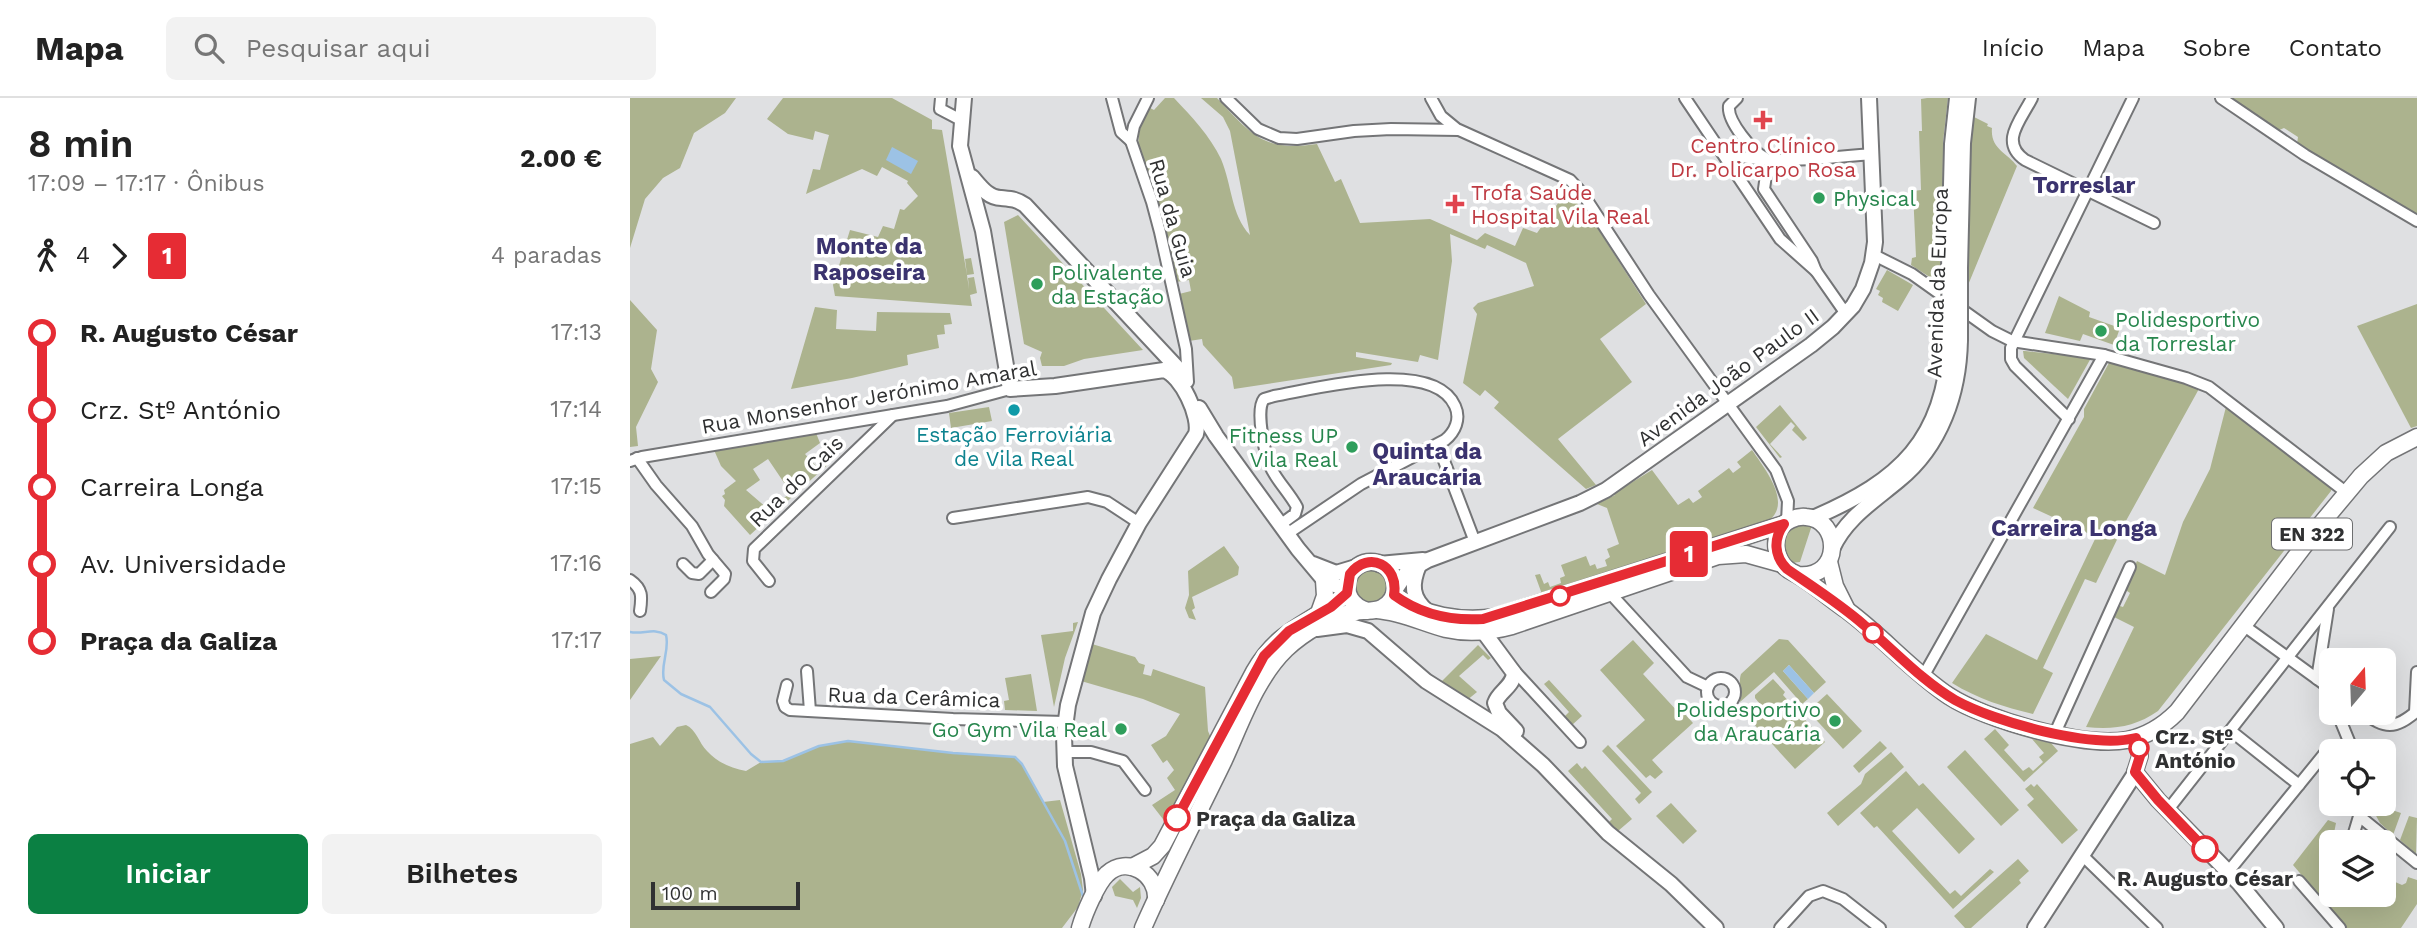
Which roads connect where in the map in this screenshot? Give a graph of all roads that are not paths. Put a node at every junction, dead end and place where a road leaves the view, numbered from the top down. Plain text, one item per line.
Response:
1 (941, 98) edge
2 (964, 98) edge
3 (1112, 98) edge
4 (1148, 98) edge
5 (1226, 98) edge
6 (1431, 98) edge
7 (1685, 98) edge
8 (1737, 98) edge
9 (1869, 98) edge
10 (1957, 98) edge
11 (1968, 98) edge
12 (2032, 98) edge
13 (2133, 98) edge
14 (2221, 98) edge
15 (961, 120) junction
16 (1459, 130) junction
17 (1131, 141) junction
18 (1715, 143) junction
19 (1871, 154) junction
20 (1765, 158) junction
21 (1788, 159) junction
22 (969, 173) junction
23 (2088, 190) junction
24 (1000, 199) junction
25 (2417, 221) edge
26 (2154, 223) dead end
27 (983, 231) junction
28 (1874, 255) junction
29 (1955, 268) junction
30 (1816, 271) junction
31 (1846, 313) junction
32 (1955, 341) junction
33 (2012, 341) junction
34 (1187, 352) junction
35 (2104, 355) junction
36 (1168, 358) junction
37 (1157, 369) junction
38 (1188, 382) junction
39 (1010, 389) junction
40 (1728, 404) junction
41 (893, 415) junction
42 (2068, 419) junction
43 (859, 421) junction
44 (1214, 433) junction
45 (1194, 437) junction
46 (2417, 437) edge
47 (866, 441) junction
48 (1438, 445) junction
49 (632, 460) edge
50 (2347, 493) junction
51 (953, 518) dead end
52 (1813, 518) junction
53 (1139, 523) junction
54 (1785, 523) junction
55 (2389, 527) dead end
56 (1284, 530) junction
57 (1475, 542) junction
58 (1831, 556) junction
59 (713, 560) junction
60 (1309, 562) junction
61 (1424, 562) junction
62 (683, 564) dead end
63 (1379, 564) junction
64 (1782, 564) junction
65 (1356, 567) junction
66 (2130, 567) dead end
67 (1798, 575) junction
68 (630, 580) edge
69 (1324, 580) junction
70 (769, 581) dead end
71 (1347, 591) junction
72 (711, 592) dead end
73 (1395, 592) junction
74 (1609, 592) junction
75 (2328, 607) junction
76 (1373, 610) junction
77 (640, 611) dead end
78 (1428, 612) junction
79 (1849, 612) junction
80 (1317, 621) junction
81 (2243, 625) junction
82 (1483, 631) junction
83 (2289, 658) junction
84 (807, 671) dead end
85 (2417, 672) edge
86 (1512, 674) junction
87 (1924, 676) junction
88 (2317, 679) joint
89 (2417, 679) edge
90 (787, 685) dead end
91 (1708, 687) dead end
92 (810, 711) junction
93 (2416, 711) edge
94 (1065, 722) junction
95 (2388, 725) edge
96 (2231, 731) junction
97 (2055, 733) junction
98 (2136, 738) junction
99 (1580, 743) dead end
100 (1064, 752) junction
101 (2319, 760) edge
102 (2135, 772) junction
103 (1555, 777) junction
104 (2299, 785) junction
105 (1145, 790) dead end
106 (2168, 811) junction
107 (2359, 816) joint
108 (2355, 830) edge
109 (2082, 855) junction
110 (2417, 863) edge
111 (1132, 867) junction
112 (2228, 872) junction
113 (2299, 881) dead end
114 (1094, 897) junction
115 (1156, 900) junction
116 (1079, 925) edge
117 (1143, 928) edge
118 (1716, 928) edge
119 (1780, 928) edge
120 (1880, 928) edge
121 (2036, 928) edge
122 (2157, 928) edge
123 (2276, 928) edge
124 (2340, 928) edge

1 - 15 street
2 - 15 main road
3 - 17 street
4 - 17 street, Rua da Guia
5 - 16 street
6 - 16 street
7 - 18 street
8 - 20 street
9 - 19 main road, Avenida João Paulo II
10 - 29 main road, Avenida da Europa
11 - 29 main road, Avenida da Europa
12 - 23 street
13 - 23 street
14 - 25 street
15 - 22 main road
16 - 40 street
17 - 34 street, Rua da Guia
18 - 20 street
18 - 30 street
19 - 21 street
19 - 28 main road, Avenida João Paulo II
20 - 21 street
21 - 30 street
22 - 24 main road
22 - 27 main road
23 - 26 street
23 - 33 street
24 - 27 main road
24 - 36 main road
27 - 39 main road
28 - 31 main road, Avenida João Paulo II
28 - 33 street
29 - 32 main road, Avenida da Europa, bridge
30 - 31 street
31 - 40 main road, Avenida João Paulo II
32 - 52 main road, Avenida da Europa
32 - 58 main road, Avenida da Europa
33 - 35 street
33 - 42 street
34 - 36 street
34 - 38 street, Rua da Guia
35 - 42 street
35 - 50 street
36 - 37 main road
36 - 38 main road
37 - 39 main road, Rua Monsenhor Jerónimo Amaral
37 - 45 main road
38 - 44 main road
39 - 41 street, Rua Monsenhor Jerónimo Amaral
40 - 54 street
40 - 57 main road, Avenida João Paulo II
41 - 43 street, Rua Monsenhor Jerónimo Amaral
41 - 47 street, Rua do Cais
42 - 87 street
43 - 47 street
43 - 49 street, Rua Monsenhor Jerónimo Amaral
44 - 45 main road
44 - 56 main road
45 - 53 main road
46 - 50 main road, EN 322
47 - 70 street, Rua do Cais
48 - 56 street
48 - 56 street
48 - 57 street
49 - 59 street
50 - 81 main road, EN 322
51 - 53 street
52 - 54 main road
52 - 58 main road, EN 322
53 - 94 main road
54 - 64 main road
54 - 78 main road
55 - 75 street
56 - 60 main road
57 - 61 main road, Avenida João Paulo II
58 - 67 main road
58 - 79 main road, EN 322
59 - 62 street
59 - 72 street
60 - 65 main road
60 - 69 main road
61 - 63 main road
61 - 73 main road
61 - 78 main road
63 - 65 main road
63 - 73 main road
64 - 67 main road, EN 322
64 - 74 main road
65 - 71 main road
66 - 97 street
67 - 79 main road, EN 322
68 - 77 street
69 - 71 main road
69 - 80 main road
71 - 76 main road
71 - 80 main road
73 - 76 main road
73 - 78 main road
74 - 82 main road
74 - 91 street
75 - 83 street
75 - 88 street
76 - 80 main road
76 - 82 main road
79 - 87 main road, EN 322
80 - 103 main road
80 - 111 main road
80 - 115 main road
81 - 83 street
81 - 98 main road, EN 322
82 - 86 main road
83 - 88 street
83 - 96 street
84 - 92 street
85 - 89 street
86 - 99 street
86 - 103 main road
87 - 97 main road, EN 322
89 - 93 street
90 - 92 street, Rua da Cerâmica
92 - 94 street, Rua da Cerâmica
93 - 95 street
94 - 100 main road
96 - 104 street
96 - 106 street
97 - 98 main road, EN 322
98 - 102 main road
100 - 105 street
100 - 114 main road
101 - 104 street
102 - 106 main road
102 - 109 main road
103 - 118 main road
104 - 112 street
106 - 112 main road
107 - 108 street
107 - 110 street
109 - 121 main road
109 - 122 street
111 - 114 main road
111 - 115 main road
112 - 123 main road
113 - 124 street
114 - 116 main road
115 - 117 main road
119 - 120 street

